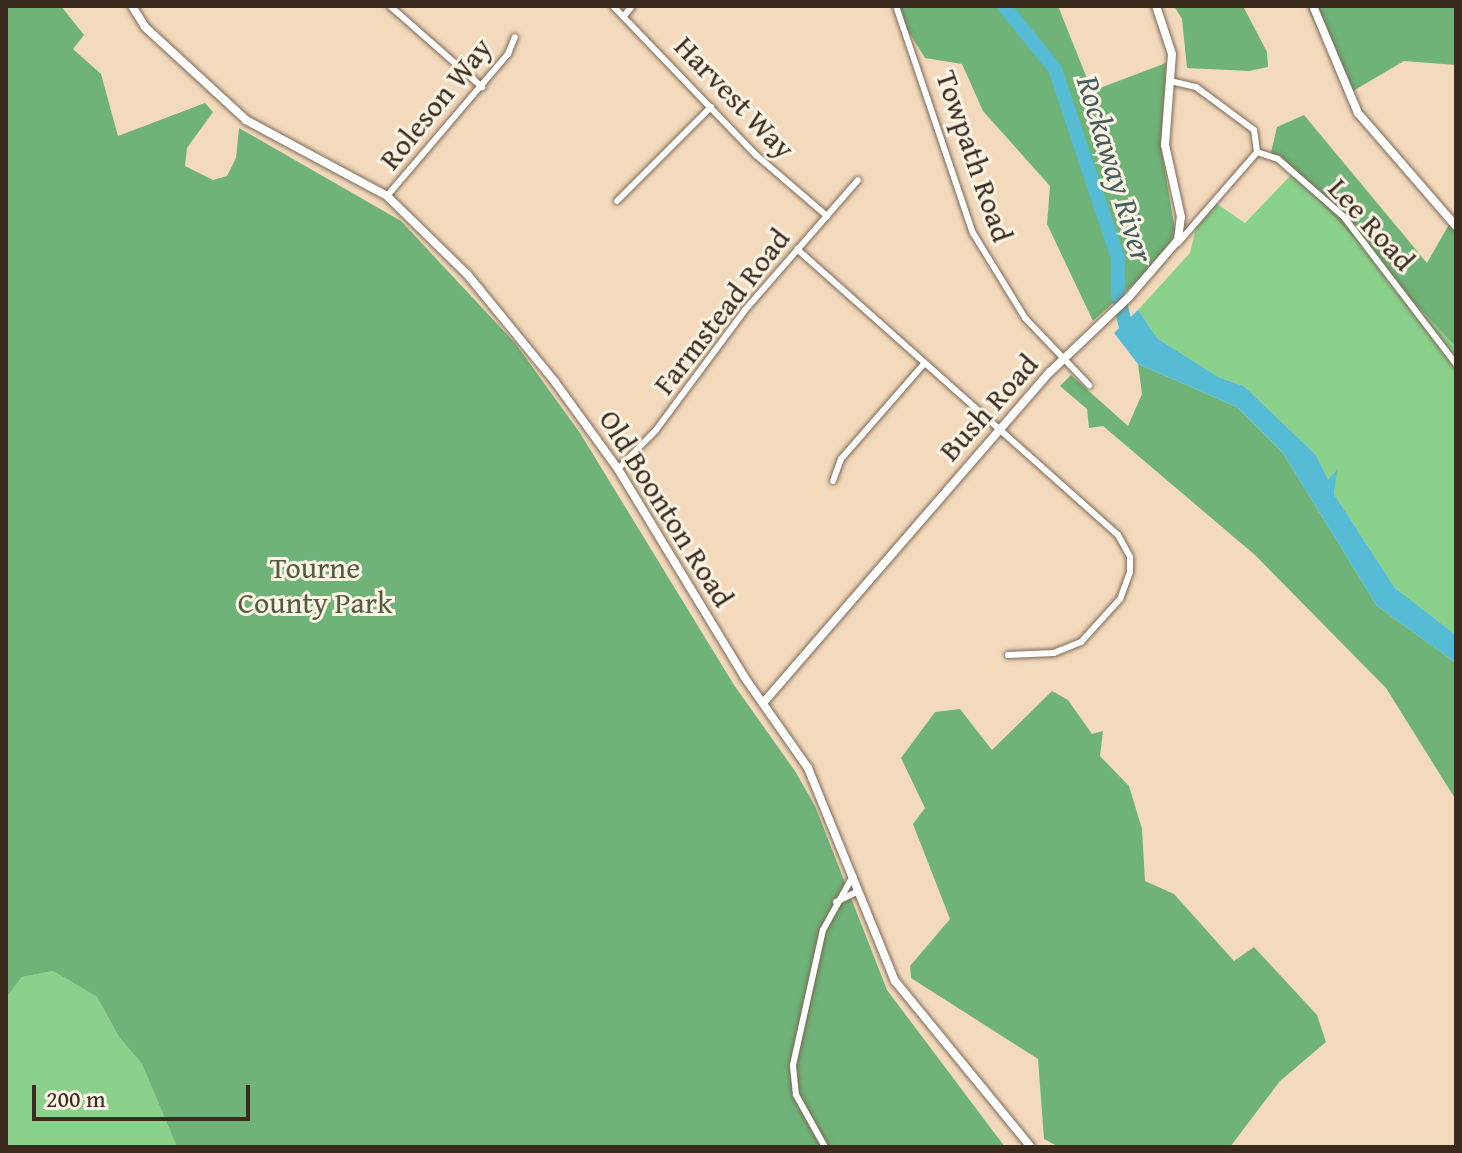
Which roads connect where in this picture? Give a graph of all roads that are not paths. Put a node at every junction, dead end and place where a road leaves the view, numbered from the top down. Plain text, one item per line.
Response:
1 (132, 6) edge
2 (390, 6) edge
3 (613, 6) edge
4 (632, 6) edge
5 (896, 6) edge
6 (1156, 6) edge
7 (1313, 6) edge
8 (624, 16) junction
9 (515, 37) dead end
10 (1170, 81) junction
11 (482, 87) junction
12 (711, 107) junction
13 (1257, 152) junction
14 (858, 180) dead end
15 (387, 196) junction
16 (617, 201) dead end
17 (827, 216) junction
18 (1456, 226) edge
19 (797, 249) junction
20 (1173, 249) junction
21 (1063, 359) junction
22 (1456, 364) edge
23 (923, 365) junction
24 (1089, 385) dead end
25 (998, 429) junction
26 (618, 469) junction
27 (833, 481) dead end
28 (1008, 655) dead end
29 (763, 703) junction
30 (853, 876) junction
31 (859, 891) junction
32 (836, 902) junction
33 (825, 1147) edge
34 (1031, 1147) edge

1 - 15 street, Old Boonton Road
2 - 11 street
3 - 8 street, Harvest Way
4 - 8 street
5 - 21 street, Towpath Road
6 - 10 street
7 - 18 street
8 - 12 street, Harvest Way
9 - 11 street, Roleson Way
10 - 13 street
10 - 20 street
11 - 15 street, Roleson Way
12 - 16 street
12 - 17 street, Harvest Way
13 - 20 street, Bush Road
13 - 22 street, Lee Road
14 - 17 street, Farmstead Road
15 - 26 street, Old Boonton Road
17 - 19 street, Farmstead Road
19 - 23 street
19 - 26 street, Farmstead Road
20 - 21 street, Bush Road
21 - 24 street, Towpath Road
21 - 25 street, Bush Road
23 - 25 street
23 - 27 street
25 - 28 street
25 - 29 street, Bush Road
26 - 29 street, Old Boonton Road
29 - 30 street, Old Boonton Road
30 - 31 street, Old Boonton Road
30 - 32 street
31 - 32 street
31 - 34 street, Old Boonton Road
32 - 33 street

